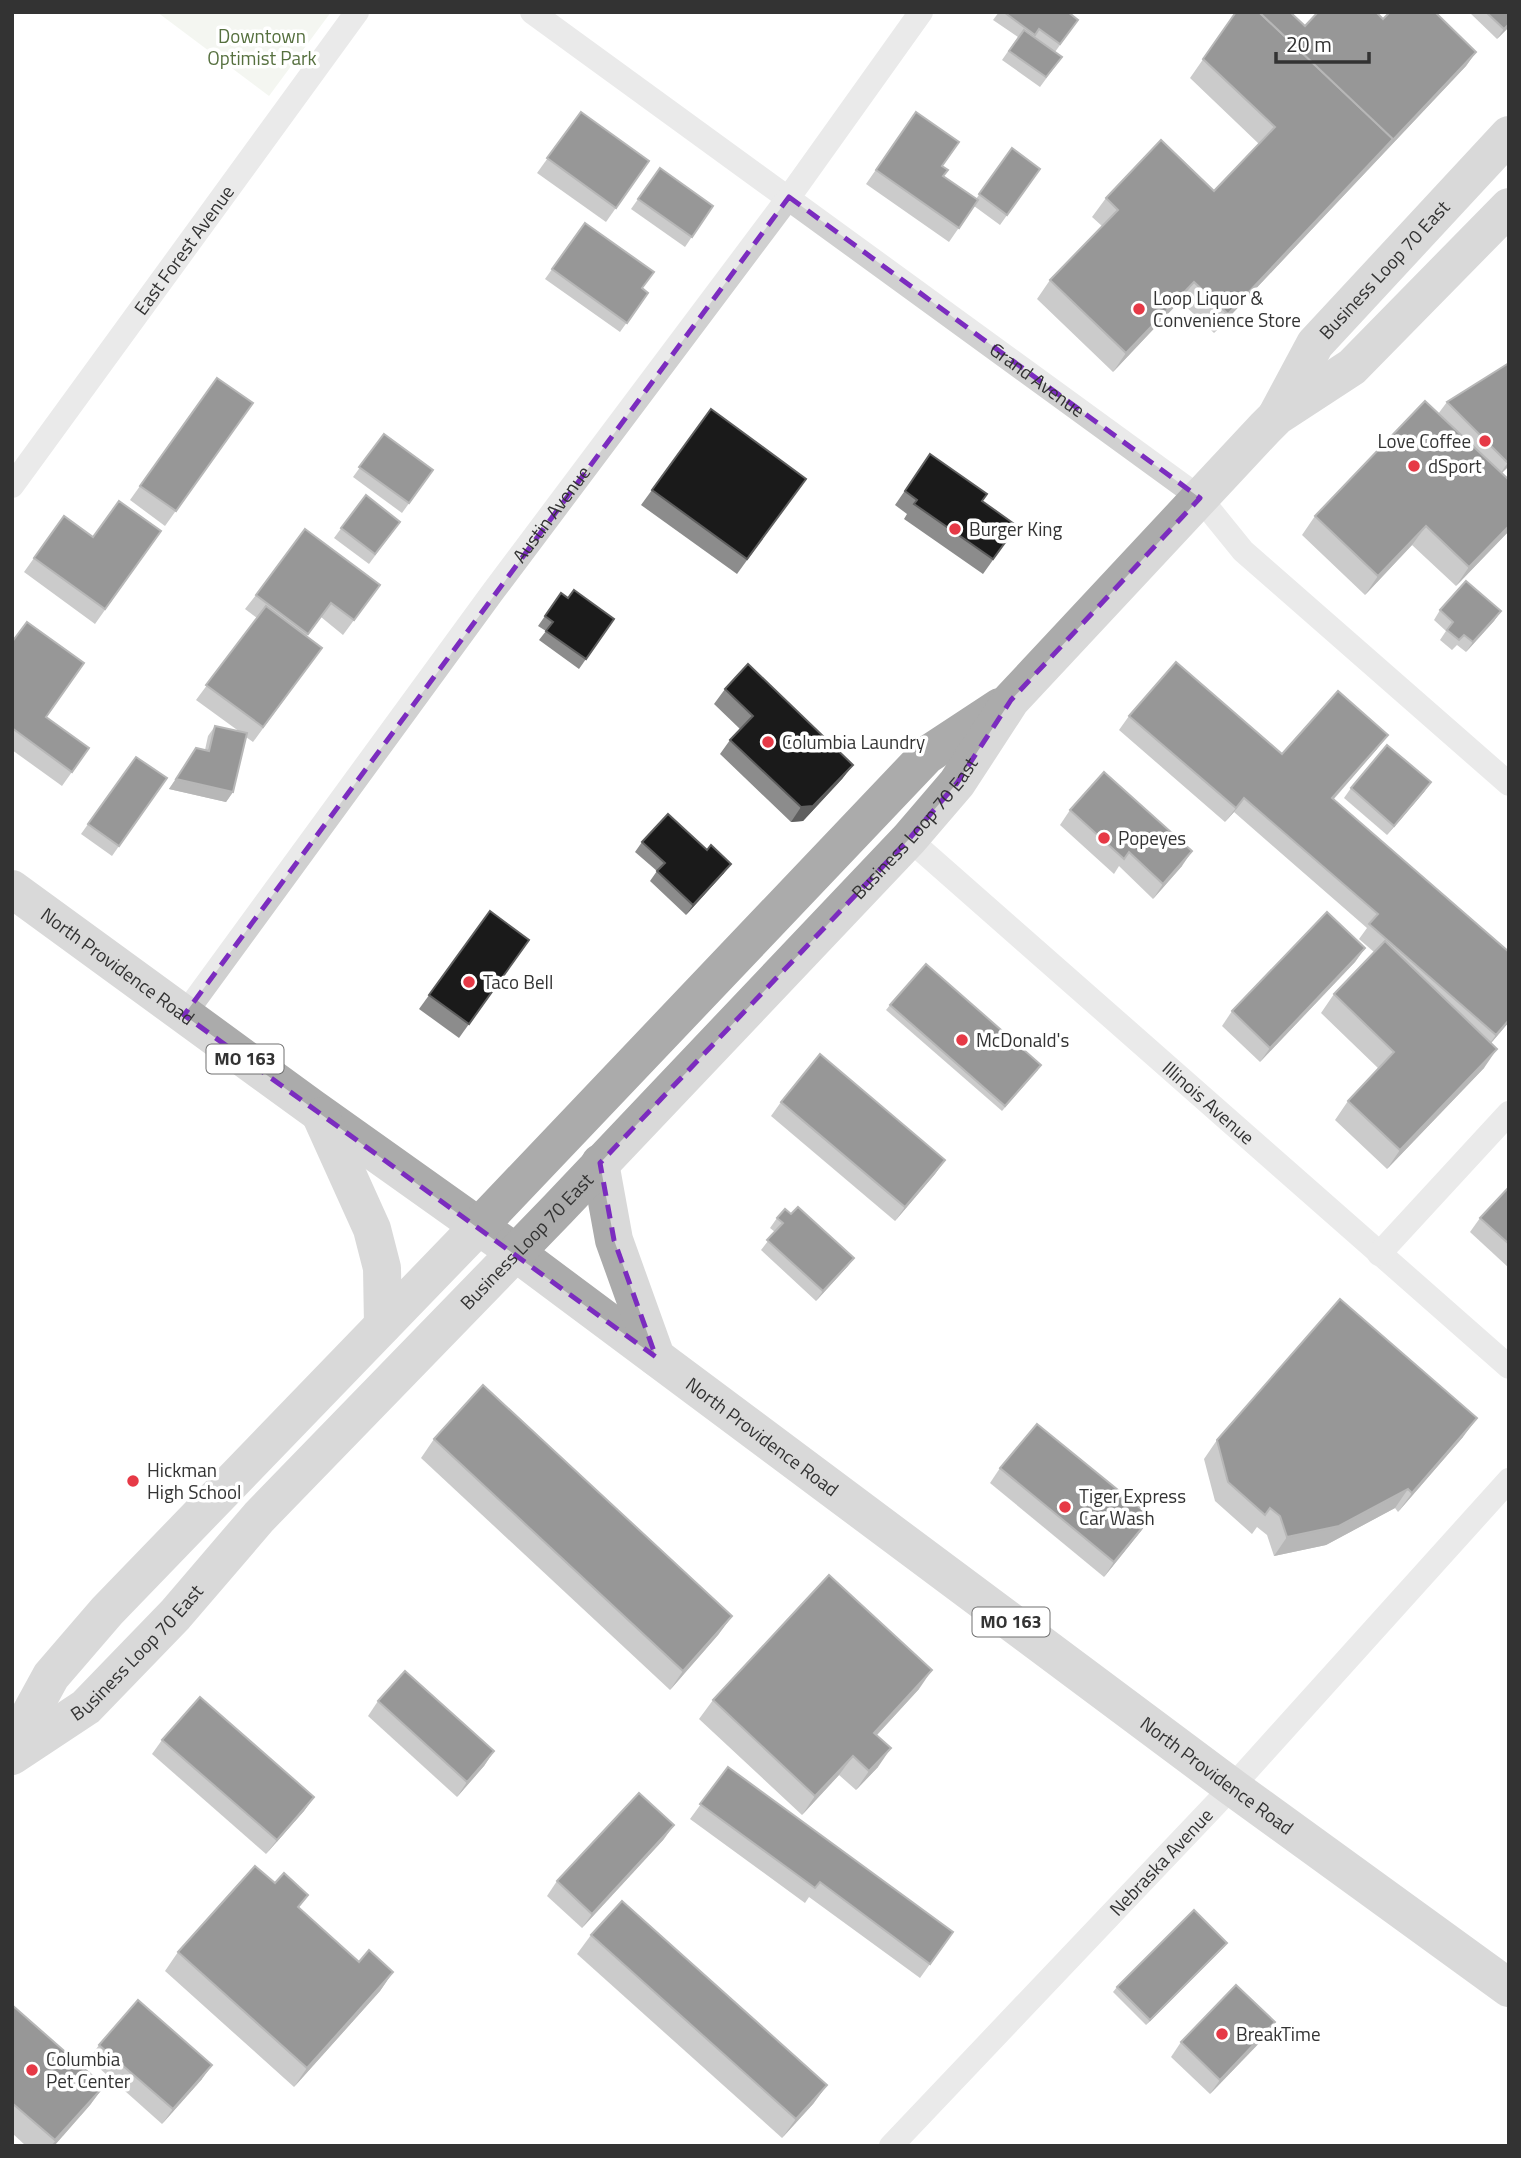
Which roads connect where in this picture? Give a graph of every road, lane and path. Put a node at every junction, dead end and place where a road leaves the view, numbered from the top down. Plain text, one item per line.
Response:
1 (357, 12) edge
2 (532, 12) edge
3 (921, 12) edge
4 (1509, 135) edge
5 (789, 197) junction
6 (1509, 207) edge
7 (1276, 416) junction
8 (12, 486) edge
9 (1200, 498) junction
10 (1011, 700) junction
11 (1509, 784) edge
12 (909, 839) junction
13 (12, 889) edge
14 (184, 1015) junction
15 (1509, 1113) edge
16 (320, 1114) junction
17 (600, 1163) junction
18 (479, 1226) junction
19 (515, 1252) junction
20 (1379, 1254) junction
21 (383, 1325) junction
22 (656, 1357) junction
23 (1509, 1367) edge
24 (1509, 1480) edge
25 (12, 1747) edge
26 (12, 1756) edge
27 (1232, 1787) junction
28 (1509, 1988) edge
29 (891, 2146) edge

1 - 8 street, East Forest Avenue
2 - 5 street, Grand Avenue
3 - 5 street, Austin Avenue
4 - 7 main road, Business Loop 70 East
5 - 9 street, Grand Avenue
5 - 14 street, Austin Avenue
6 - 7 main road, Business Loop 70 East
7 - 9 main road, Business Loop 70 East
9 - 10 main road, Business Loop 70 East
9 - 11 street, Grand Avenue
10 - 12 main road, Business Loop 70 East
10 - 18 main road, Business Loop 70 East
12 - 17 main road, Business Loop 70 East
12 - 20 street, Illinois Avenue
13 - 14 main road, North Providence Road / MO 163
14 - 16 main road, North Providence Road / MO 163
15 - 20 street
16 - 18 main road, North Providence Road / MO 163
16 - 21 main road
17 - 19 main road, Business Loop 70 East
17 - 22 main road
18 - 19 main road, North Providence Road / MO 163
18 - 21 main road, Business Loop 70 East
19 - 22 main road, North Providence Road / MO 163
19 - 26 main road, Business Loop 70 East
20 - 23 street, Illinois Avenue
21 - 25 main road, Business Loop 70 East
22 - 27 main road, North Providence Road / MO 163
24 - 27 street, Nebraska Avenue
27 - 28 main road, North Providence Road / MO 163
27 - 29 street, Nebraska Avenue

